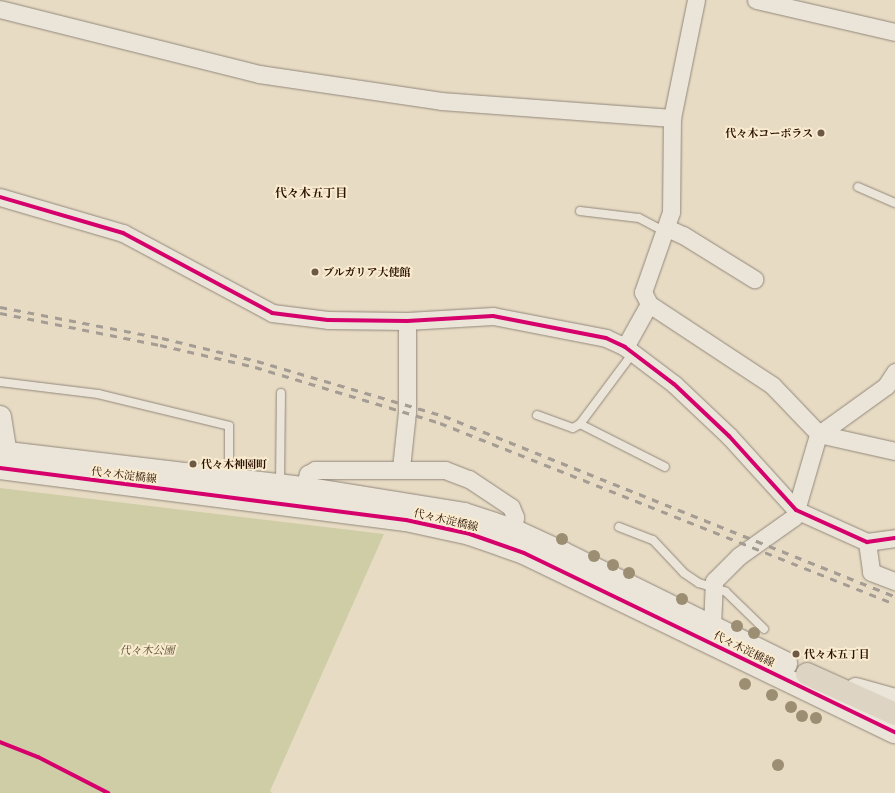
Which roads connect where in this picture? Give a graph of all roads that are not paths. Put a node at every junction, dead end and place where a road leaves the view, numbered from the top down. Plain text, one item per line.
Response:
1 (696, 0) edge
2 (756, 0) edge
3 (0, 9) edge
4 (894, 30) edge
5 (672, 118) junction
6 (858, 187) dead end
7 (0, 197) edge
8 (895, 203) edge
9 (580, 211) dead end
10 (666, 230) junction
11 (754, 279) dead end
12 (649, 304) junction
13 (407, 321) junction
14 (629, 350) junction
15 (895, 372) edge
16 (0, 382) edge
17 (281, 393) dead end
18 (537, 415) dead end
19 (0, 417) edge
20 (580, 424) junction
21 (819, 434) junction
22 (895, 451) edge
23 (2, 458) edge
24 (665, 467) dead end
25 (401, 468) junction
26 (229, 479) junction
27 (280, 485) junction
28 (302, 498) junction
29 (796, 510) junction
30 (619, 527) dead end
31 (513, 530) junction
32 (895, 538) edge
33 (867, 542) junction
34 (895, 582) edge
35 (713, 587) junction
36 (712, 626) junction
37 (764, 629) dead end
38 (807, 674) junction
39 (895, 700) edge
40 (895, 714) edge
41 (895, 732) edge

1 - 5 street
2 - 4 street
3 - 5 street
5 - 10 street
6 - 8 lane
7 - 13 street
9 - 10 lane
10 - 11 street
10 - 12 street
12 - 14 street
12 - 21 street
13 - 14 street
13 - 25 street
14 - 20 lane
14 - 29 street
15 - 21 street
16 - 26 lane
17 - 27 lane
18 - 20 lane
19 - 23 street
20 - 24 lane
21 - 22 street
21 - 29 street
23 - 26 street, 代々木淀橋線
23 - 28 street, 代々木淀橋線
25 - 28 street
25 - 31 street
26 - 27 street, 代々木淀橋線
27 - 28 street, 代々木淀橋線
28 - 31 street, 代々木淀橋線
28 - 41 street, 代々木淀橋線
29 - 33 street
29 - 35 street
30 - 35 lane
31 - 36 street, 代々木淀橋線
32 - 33 street
33 - 34 street
35 - 36 street
35 - 37 lane
36 - 38 street, 代々木淀橋線
38 - 39 street, 代々木淀橋線
38 - 40 highway

